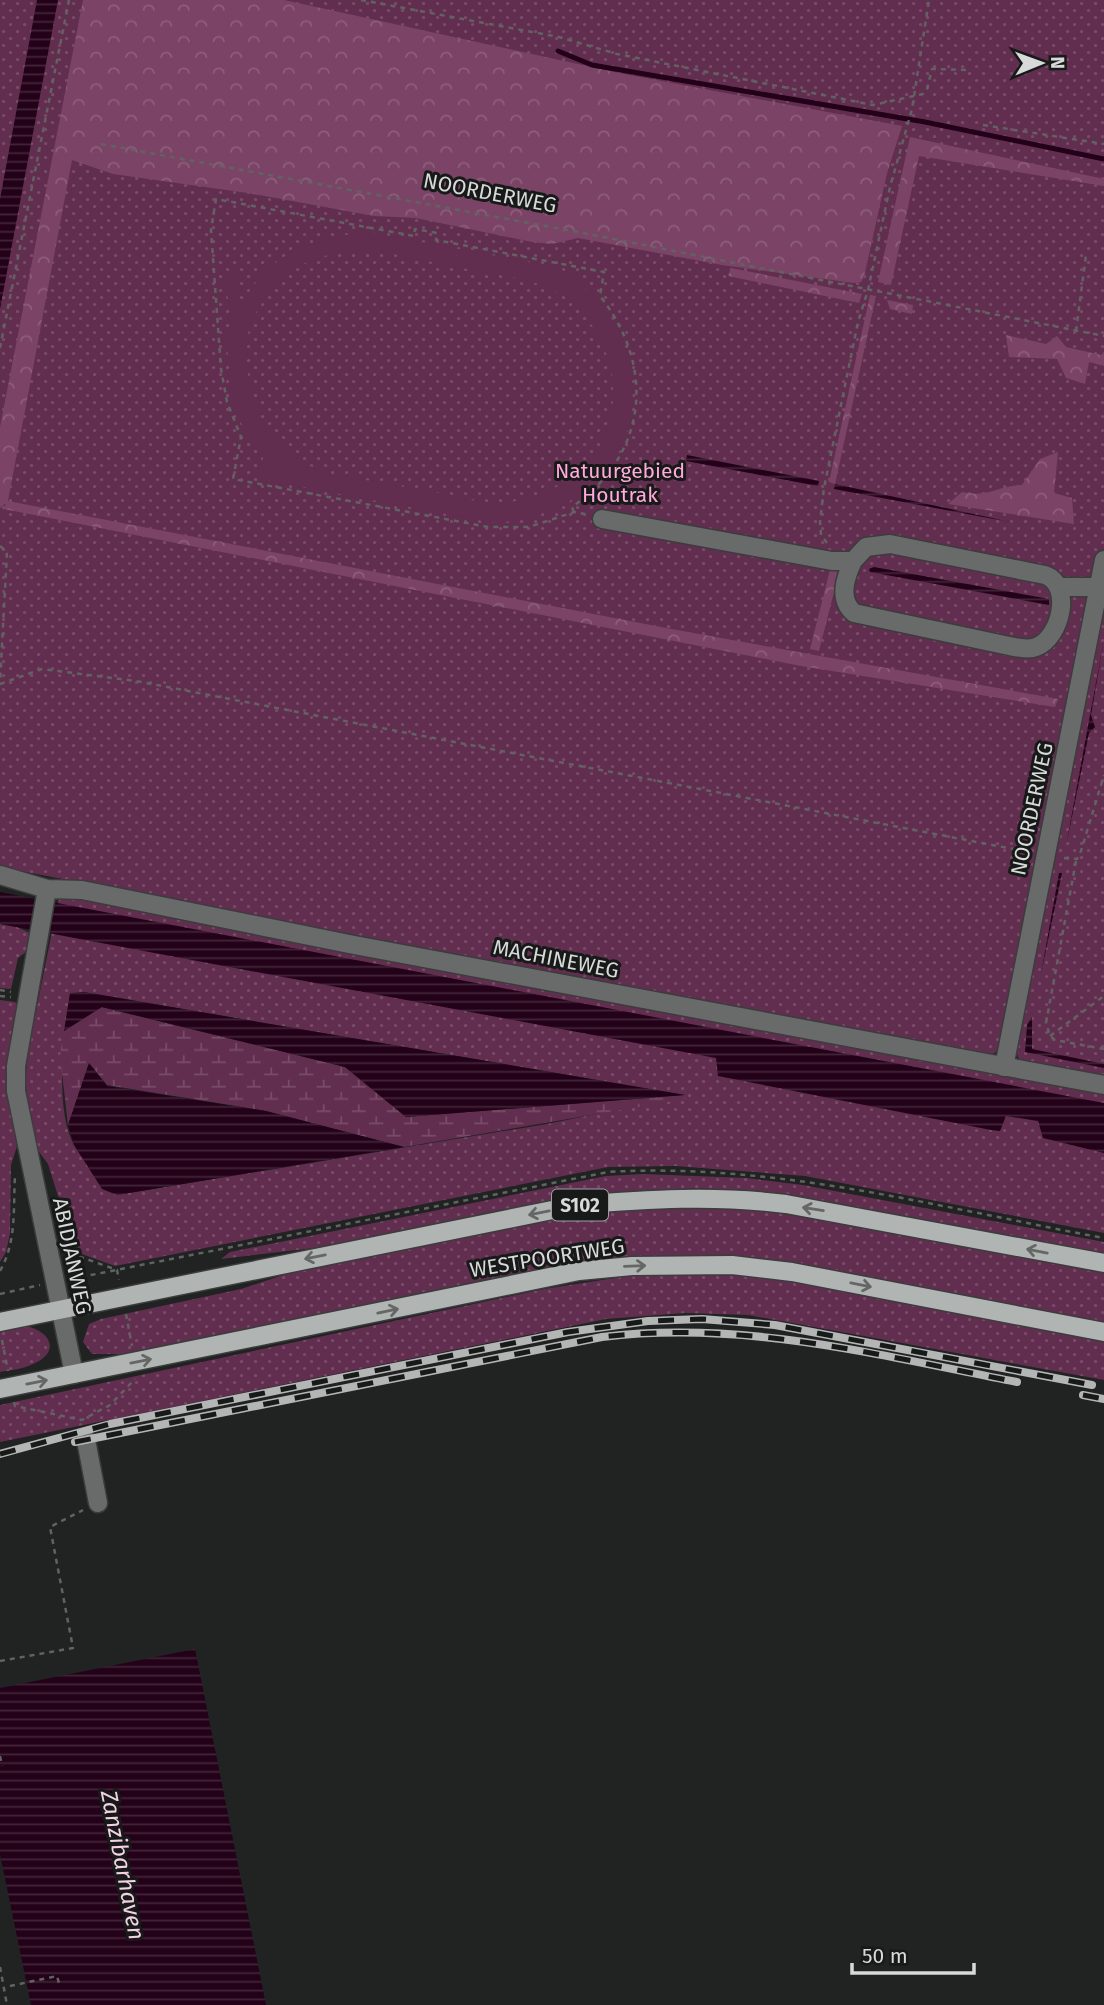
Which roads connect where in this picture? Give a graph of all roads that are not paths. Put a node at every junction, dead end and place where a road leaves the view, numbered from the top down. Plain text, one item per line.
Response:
1 (601, 519) road end
2 (855, 558) junction
3 (1104, 560) edge
4 (1061, 587) junction
5 (1098, 587) junction
6 (0, 875) edge
7 (46, 894) junction
8 (1004, 1067) junction
9 (1104, 1086) edge
10 (1104, 1263) edge
11 (61, 1311) junction
12 (0, 1322) edge
13 (1104, 1332) edge
14 (74, 1374) junction
15 (0, 1389) edge
16 (86, 1440) dead end
17 (97, 1503) road end

1 - 2 street
2 - 4 street
2 - 4 street
3 - 5 street, NOORDERWEG
4 - 5 street
5 - 8 street, NOORDERWEG
6 - 7 street, MACHINEWEG
7 - 8 street, MACHINEWEG
7 - 11 street, ABIDJANWEG
8 - 9 street, MACHINEWEG
10 -> 11 main road, WESTPOORTWEG / S102
11 - 12 main road, WESTPOORTWEG / S102
11 - 14 street, ABIDJANWEG
14 -> 13 main road, WESTPOORTWEG
15 -> 14 main road, WESTPOORTWEG
16 - 17 street

